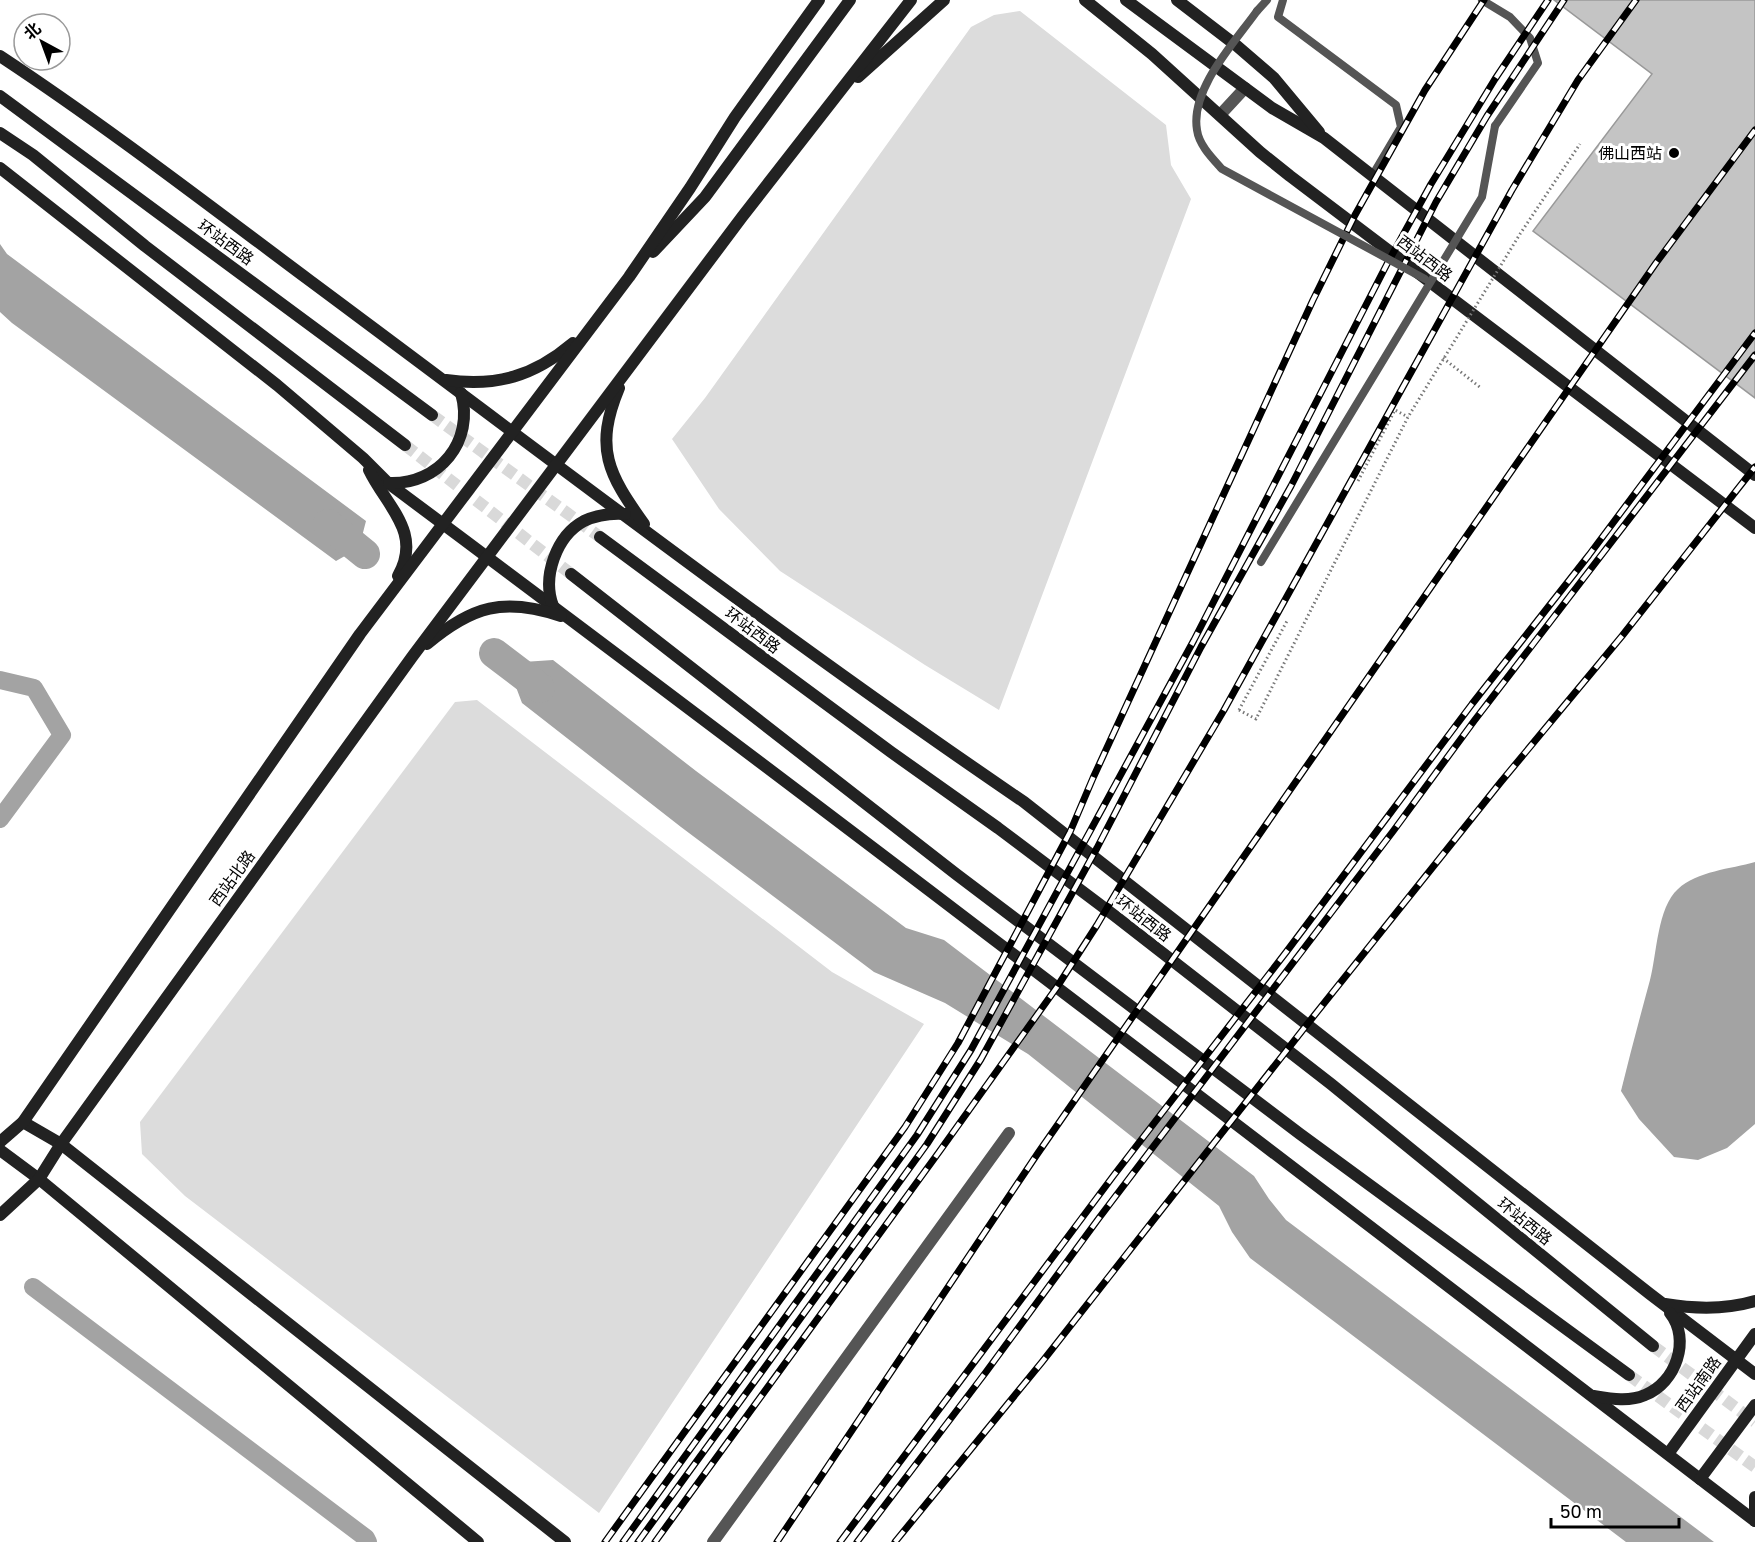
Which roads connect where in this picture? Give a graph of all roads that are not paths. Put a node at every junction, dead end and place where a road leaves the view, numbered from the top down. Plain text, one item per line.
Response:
1 (819, 0) edge
2 (849, 0) edge
3 (911, 0) edge
4 (944, 0) edge
5 (1126, 0) edge
6 (1177, 0) edge
7 (1267, 0) edge
8 (1283, 0) edge
9 (1482, 0) edge
10 (1085, 1) edge
11 (0, 56) edge
12 (1245, 88) junction
13 (0, 96) edge
14 (831, 103) junction
15 (1220, 115) junction
16 (0, 133) edge
17 (1323, 138) junction
18 (0, 168) edge
19 (1372, 176) junction
20 (629, 277) junction
21 (1425, 279) junction
22 (591, 328) junction
23 (626, 371) junction
24 (444, 380) junction
25 (461, 393) junction
26 (432, 415) tunnel mouth
27 (513, 432) junction
28 (405, 445) tunnel mouth
29 (363, 458) junction
30 (557, 464) junction
31 (1755, 475) edge
32 (388, 483) junction
33 (625, 514) junction
34 (443, 524) junction
35 (1755, 528) edge
36 (652, 534) junction
37 (600, 537) tunnel mouth
38 (487, 557) junction
39 (1261, 562) dead end
40 (571, 574) tunnel mouth
41 (553, 606) junction
42 (379, 609) junction
43 (570, 619) junction
44 (412, 657) junction
45 (23, 1122) junction
46 (1010, 1133) dead end
47 (0, 1142) edge
48 (62, 1144) junction
49 (0, 1150) edge
50 (39, 1179) junction
51 (0, 1215) edge
52 (1755, 1300) edge
53 (1661, 1303) junction
54 (1755, 1334) edge
55 (1653, 1347) tunnel mouth
56 (1737, 1360) junction
57 (1755, 1374) edge
58 (1629, 1375) tunnel mouth
59 (1591, 1395) junction
60 (1755, 1405) edge
61 (1668, 1454) junction
62 (1700, 1479) junction
63 (1755, 1497) edge
64 (1755, 1521) edge
65 (478, 1542) edge
66 (565, 1542) edge
67 (713, 1542) edge

1 - 20 main road
2 - 20 main road
3 - 14 main road
4 - 14 main road
5 - 12 main road, 西站西路
6 - 17 main road
7 - 21 lane, bridge
8 - 19 lane
9 - 39 lane, bridge
10 - 15 main road, 西站西路
11 - 24 main road
12 - 15 street
12 - 17 main road, 西站西路
13 - 26 main road, 环站西路
14 - 23 main road
15 - 21 main road, 西站西路
16 - 28 main road
17 - 19 main road, 西站西路
18 - 29 main road
19 - 31 main road, 西站西路
20 - 22 main road
21 - 35 main road, 西站西路
22 - 24 main road
22 - 27 main road, 西站北路
23 - 30 main road, 西站北路
23 - 36 main road
24 - 25 main road
25 - 27 main road
25 - 32 main road
27 - 30 main road
27 - 34 main road, 西站北路
29 - 32 main road
29 - 42 main road
30 - 33 main road
30 - 38 main road, 西站北路
32 - 34 main road
33 - 36 main road
33 - 41 main road
34 - 38 main road
34 - 42 main road, 西站北路
36 - 53 main road
37 - 55 main road, 环站西路
38 - 41 main road
38 - 44 main road, 西站北路
40 - 58 main road
41 - 43 main road
42 - 45 main road, 西站北路
43 - 44 main road
43 - 59 main road
44 - 48 main road, 西站北路
45 - 47 main road, 西站北路
45 - 48 main road
46 - 67 street
48 - 50 main road, 西站北路
48 - 66 main road
49 - 50 main road
50 - 51 main road, 西站北路
50 - 65 main road
52 - 53 main road
53 - 56 main road
53 - 59 main road
54 - 56 main road, 西站南路
56 - 57 main road
56 - 61 main road, 西站南路
59 - 61 main road
60 - 62 main road
61 - 62 main road
62 - 64 main road
63 - 64 main road

